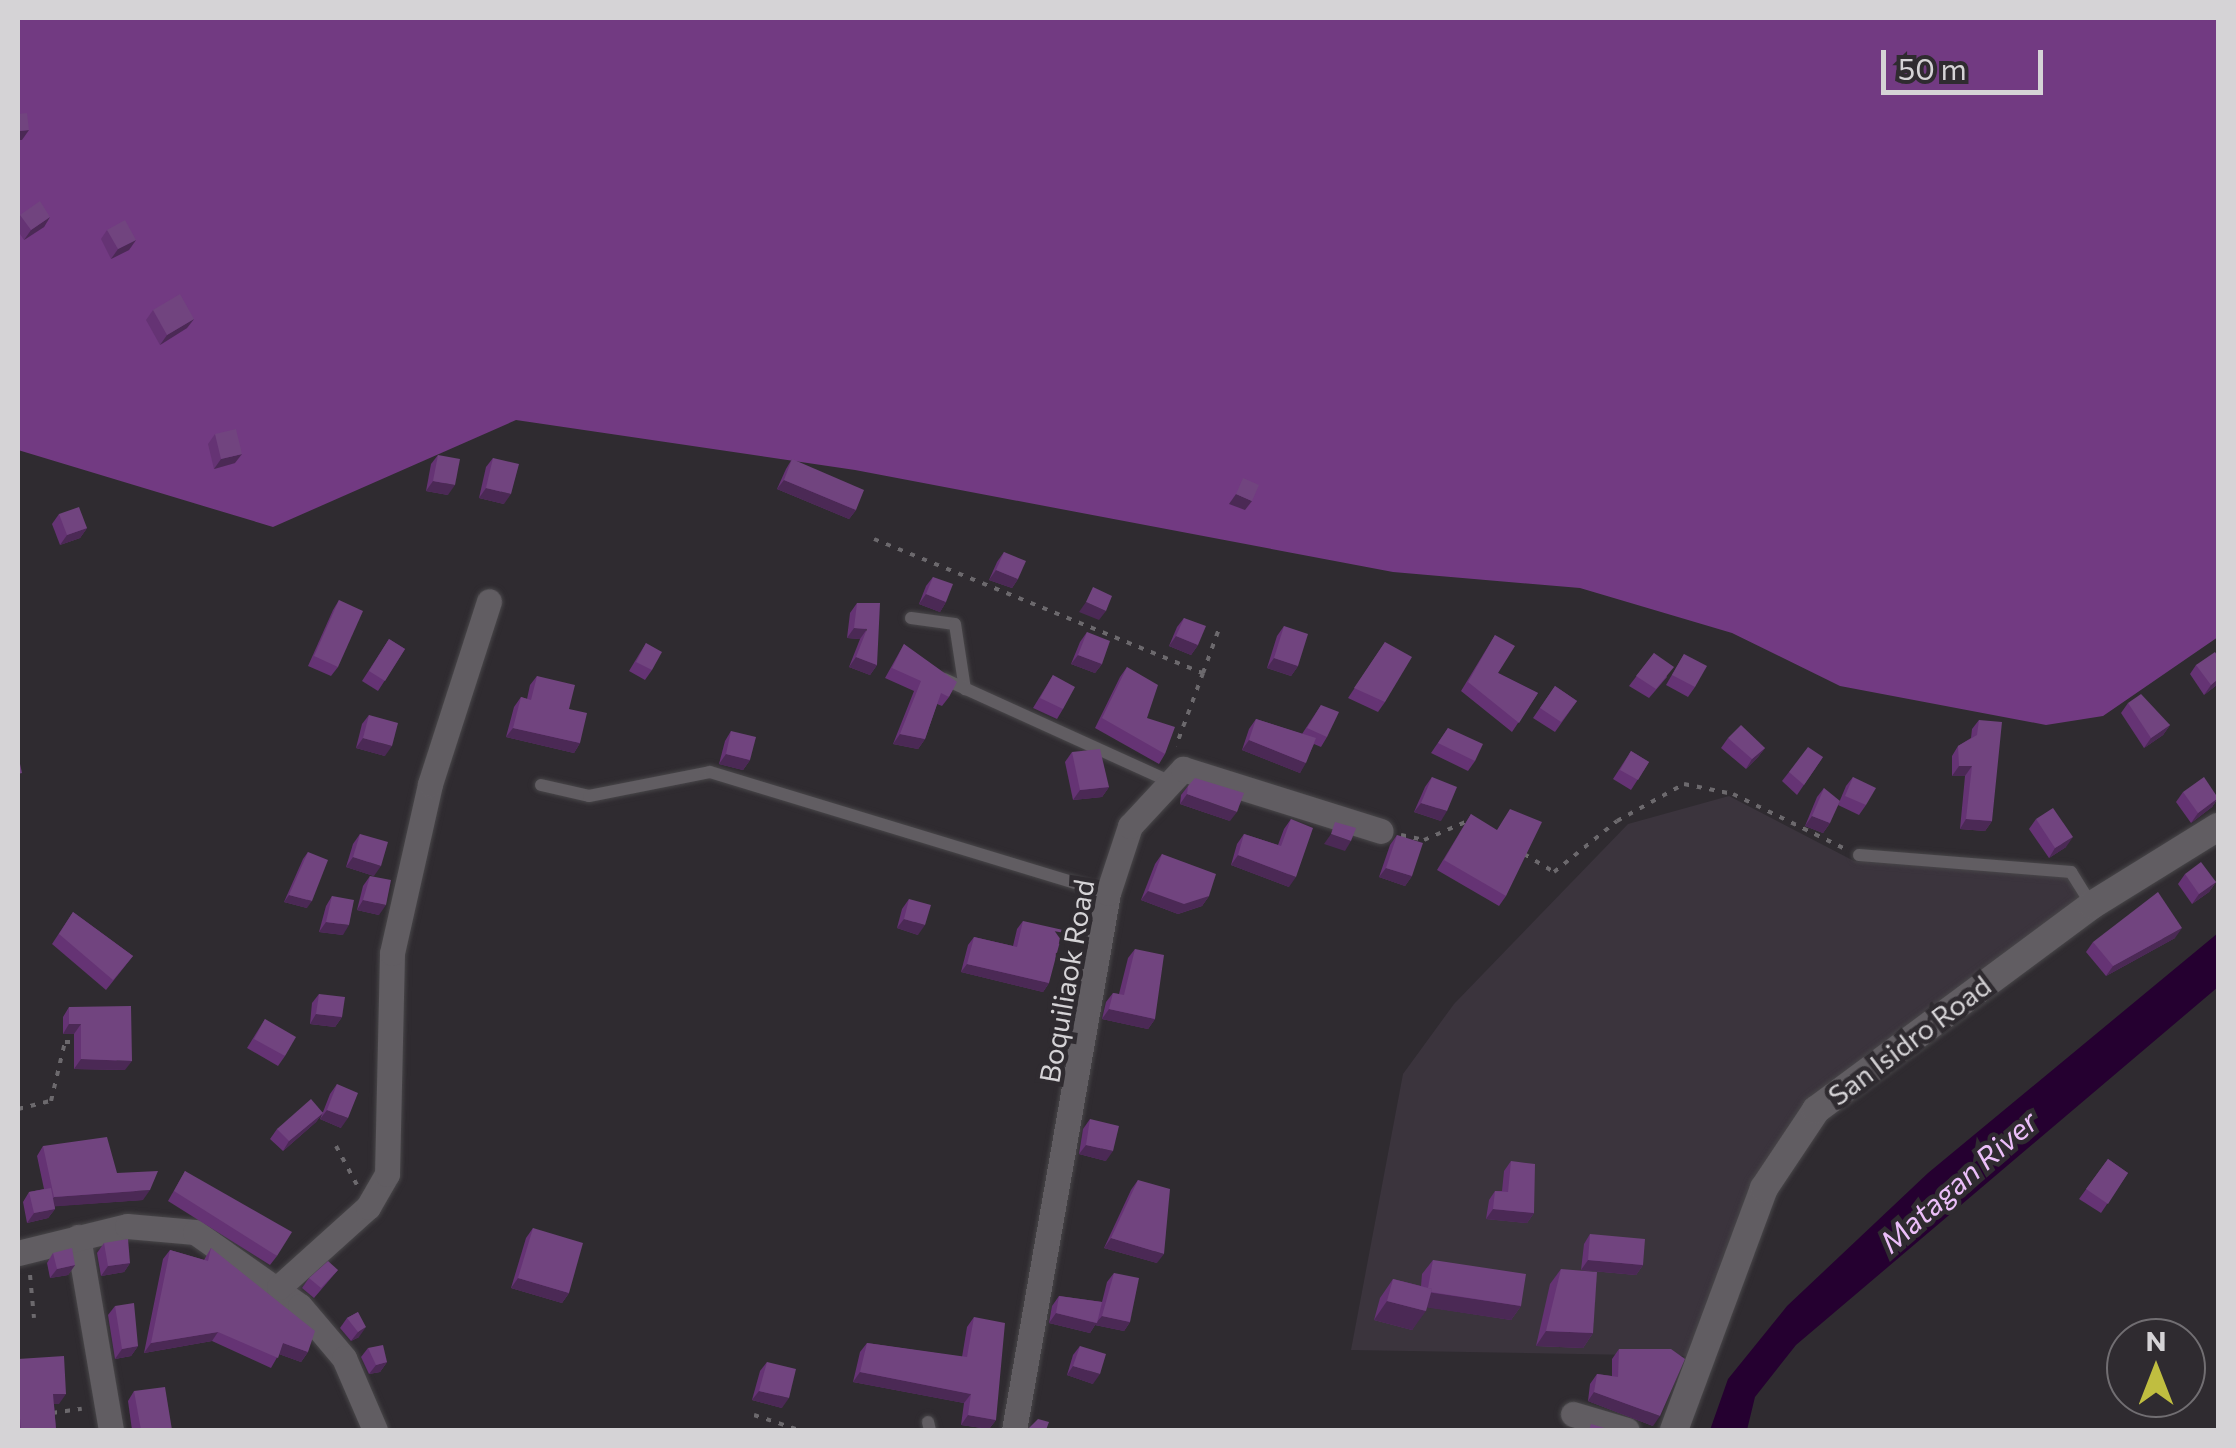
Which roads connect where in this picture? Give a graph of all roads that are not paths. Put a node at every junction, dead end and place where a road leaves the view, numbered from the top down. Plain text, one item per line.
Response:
1 (489, 601) dead end
2 (911, 618) dead end
3 (928, 670) edge
4 (965, 689) junction
5 (1164, 779) junction
6 (541, 785) dead end
7 (2218, 826) edge
8 (1382, 830) road end
9 (1859, 855) road end
10 (1108, 893) junction
11 (2092, 905) junction
12 (78, 1237) junction
13 (23, 1252) edge
14 (279, 1287) junction
15 (1573, 1414) dead end
16 (109, 1418) edge
17 (375, 1430) edge
18 (1014, 1430) edge
19 (1627, 1430) edge
20 (1674, 1430) edge

1 - 14 street
2 - 4 lane
3 - 4 lane
4 - 5 lane
5 - 8 street
5 - 10 street, Boquiliaok Road
6 - 10 lane
7 - 11 street, San Isidro Road
9 - 11 lane
10 - 18 street, Boquiliaok Road
11 - 20 street, San Isidro Road
12 - 13 street
12 - 14 street
12 - 16 street
14 - 17 street
15 - 19 street

